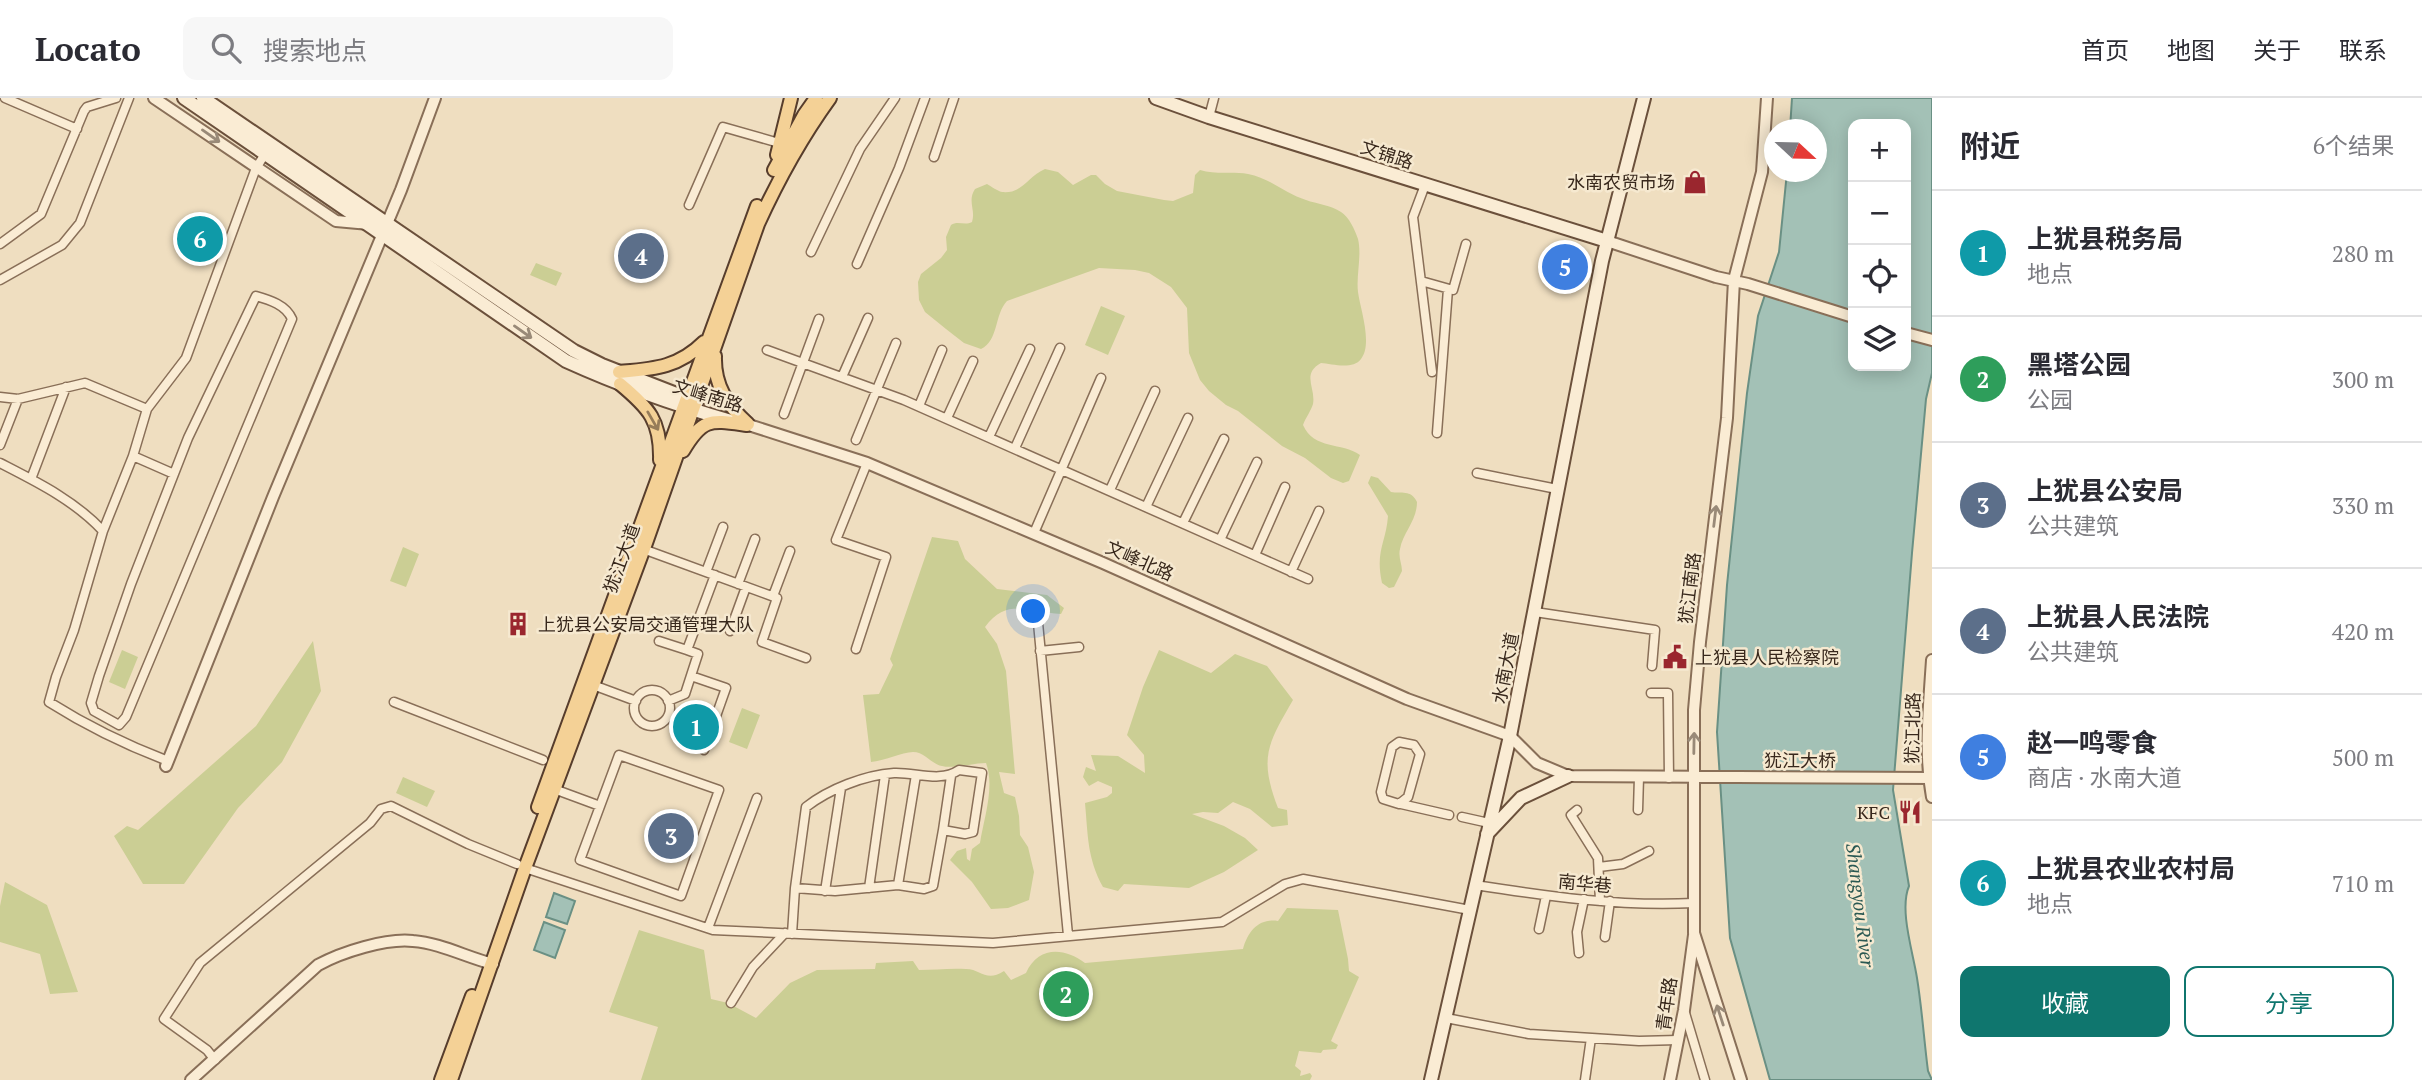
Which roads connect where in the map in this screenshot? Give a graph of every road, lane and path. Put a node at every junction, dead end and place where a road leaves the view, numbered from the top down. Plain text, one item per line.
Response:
1 (5, 98) edge
2 (116, 98) edge
3 (129, 98) edge
4 (154, 98) edge
5 (184, 98) edge
6 (203, 98) edge
7 (435, 98) edge
8 (790, 98) edge
9 (816, 98) edge
10 (830, 98) edge
11 (895, 98) edge
12 (925, 98) edge
13 (954, 98) edge
14 (1156, 98) edge
15 (1214, 98) edge
16 (1644, 98) edge
17 (1767, 98) edge
18 (1209, 117) junction
19 (77, 129) junction
20 (779, 143) junction
21 (269, 149) junction
22 (933, 157) dead end
23 (256, 168) junction
24 (772, 173) junction
25 (1425, 185) junction
26 (689, 205) dead end
27 (370, 225) junction
28 (385, 228) junction
29 (1607, 241) junction
30 (0, 244) edge
31 (1466, 244) dead end
32 (811, 253) dead end
33 (857, 264) dead end
34 (0, 280) edge
35 (1734, 280) junction
36 (1421, 281) junction
37 (1448, 289) junction
38 (1848, 315) edge
39 (819, 318) dead end
40 (868, 318) dead end
41 (1911, 334) edge
42 (1932, 340) edge
43 (711, 342) junction
44 (896, 343) dead end
45 (1060, 348) dead end
46 (1030, 349) dead end
47 (767, 350) dead end
48 (942, 351) dead end
49 (973, 361) dead end
50 (802, 363) junction
51 (1432, 372) dead end
52 (842, 377) junction
53 (620, 378) junction
54 (1101, 378) dead end
55 (66, 387) junction
56 (876, 390) junction
57 (1155, 391) dead end
58 (0, 397) edge
59 (18, 399) junction
60 (689, 403) junction
61 (919, 406) junction
62 (147, 409) junction
63 (783, 414) dead end
64 (947, 418) junction
65 (1188, 418) dead end
66 (749, 425) junction
67 (1437, 433) dead end
68 (989, 437) junction
69 (1224, 439) dead end
70 (856, 440) dead end
71 (0, 445) edge
72 (1016, 448) junction
73 (133, 456) junction
74 (1257, 462) dead end
75 (0, 463) edge
76 (867, 463) junction
77 (1060, 468) junction
78 (665, 473) junction
79 (1477, 473) dead end
80 (174, 474) junction
81 (31, 479) junction
82 (1285, 487) dead end
83 (1557, 489) junction
84 (1110, 490) junction
85 (1146, 507) junction
86 (1319, 511) dead end
87 (1183, 523) junction
88 (723, 527) dead end
89 (103, 531) junction
90 (1034, 533) junction
91 (755, 539) dead end
92 (1220, 540) junction
93 (643, 549) junction
94 (790, 551) dead end
95 (1255, 555) junction
96 (1291, 572) junction
97 (710, 574) junction
98 (1308, 579) dead end
99 (742, 585) junction
100 (773, 596) junction
101 (1535, 612) junction
102 (1038, 623) dead end
103 (730, 631) dead end
104 (659, 641) dead end
105 (1079, 647) dead end
106 (856, 649) dead end
107 (687, 650) junction
108 (1040, 651) junction
109 (806, 658) dead end
110 (1932, 660) edge
111 (1652, 666) dead end
112 (691, 676) junction
113 (593, 685) junction
114 (1651, 693) dead end
115 (636, 701) junction
116 (668, 701) junction
117 (394, 702) dead end
118 (1510, 736) junction
119 (705, 750) dead end
120 (542, 760) dead end
121 (167, 763) joint
122 (885, 775) junction
123 (916, 775) junction
124 (951, 776) junction
125 (1568, 776) junction
126 (1639, 777) junction
127 (1669, 778) junction
128 (1694, 778) junction
129 (1930, 778) edge
130 (554, 789) junction
131 (841, 789) junction
132 (1932, 797) edge
133 (757, 798) dead end
134 (1399, 804) junction
135 (600, 806) junction
136 (1577, 810) dead end
137 (1638, 810) dead end
138 (1449, 815) dead end
139 (1462, 817) dead end
140 (1488, 828) junction
141 (943, 830) junction
142 (1649, 851) dead end
143 (521, 866) junction
144 (1599, 867) junction
145 (898, 885) junction
146 (1475, 885) junction
147 (795, 888) junction
148 (869, 888) junction
149 (825, 891) junction
150 (1546, 896) junction
151 (1584, 899) junction
152 (1600, 901) junction
153 (1610, 901) junction
154 (1694, 903) junction
155 (1470, 910) junction
156 (708, 928) junction
157 (1539, 929) dead end
158 (1694, 933) junction
159 (789, 934) junction
160 (1068, 935) junction
161 (1605, 937) dead end
162 (1579, 953) dead end
163 (489, 963) junction
164 (731, 1003) dead end
165 (1684, 1010) junction
166 (1446, 1018) junction
167 (1591, 1038) junction
168 (1678, 1040) junction
169 (215, 1060) junction
170 (191, 1080) edge
171 (441, 1080) edge
172 (451, 1080) edge
173 (1431, 1080) edge
174 (1585, 1080) edge
175 (1670, 1080) edge
176 (1704, 1080) edge
177 (1741, 1080) edge

1 - 19 street
2 - 19 street
3 - 34 street
4 -> 23 street
5 - 21 main road, 文峰南路
6 - 21 main road, 文峰南路
7 - 28 street
8 - 20 main road
9 - 24 main road, 犹江大道
10 - 43 main road, 犹江大道
11 - 32 street
12 - 33 street
13 - 22 street
14 - 18 main road, 文锦路
15 - 18 street
16 - 29 main road, 水南大道
17 - 35 street, 犹江南路
18 - 25 main road, 文锦路
19 - 30 street
20 - 24 main road
20 - 26 street
21 - 23 street
21 - 27 main road, 文峰南路
21 - 28 main road, 文峰南路
23 - 27 street
23 - 62 street
24 - 43 main road, 犹江大道
25 - 29 main road, 文锦路
25 - 36 street
27 - 28 main road, 文峰南路
28 - 53 main road, 文峰南路
28 - 121 street
29 - 35 street
29 - 83 main road, 水南大道
31 - 37 street
35 - 38 street
128 -> 35 street, 犹江南路
36 - 37 street
36 - 51 street
37 - 67 street
39 - 50 street
40 - 52 street
41 - 42 street
43 - 53 main road
43 - 60 main road, 犹江大道
43 - 66 main road
44 - 56 street
45 - 72 street
46 - 68 street
47 - 50 street
48 - 61 street
49 - 64 street
50 - 52 street
50 - 63 street
52 - 56 street
53 - 60 main road, 文峰南路
53 -> 78 main road
54 - 77 street
55 - 59 street
55 - 62 street
55 - 81 street
56 - 61 street
56 - 70 street
57 - 84 street
58 - 59 street
59 - 71 street
60 - 66 main road, 文峰南路
60 - 78 main road, 犹江大道
61 - 64 street
62 - 73 street
64 - 68 street
65 - 85 street
66 - 76 street, 文峰北路
66 - 78 main road
68 - 72 street
69 - 87 street
72 - 77 street
73 - 80 street
73 - 89 street
74 - 92 street
75 - 81 street
76 - 90 street, 文峰北路
76 - 106 street
77 - 84 street
77 - 90 street
78 - 93 main road, 犹江大道
78 - 143 main road, 犹江大道
79 - 83 street
80 - 80 street
81 - 89 street
82 - 95 street
83 - 101 main road, 水南大道
84 - 85 street
85 - 87 street
86 - 96 street
87 - 92 street
88 - 97 street
89 - 121 street
90 - 118 street, 文峰北路
91 - 99 street
92 - 95 street
93 - 97 street
93 - 113 main road, 犹江大道
94 - 100 street
95 - 96 street
96 - 98 street
97 - 99 street
97 - 107 street
99 - 100 street
99 - 103 street
100 - 109 street
101 - 111 street
101 - 118 main road, 水南大道
102 - 108 street
104 - 107 street
105 - 108 street
107 - 112 street
108 - 160 street
110 - 129 street, 犹江北路
112 - 116 street
112 - 119 street
113 - 115 street
113 - 130 main road, 犹江大道
114 - 127 street
115 - 116 street
115 - 116 street
117 - 120 street
118 - 125 street
118 - 140 main road, 水南大道
122 - 123 street
122 - 131 street
122 - 148 street
123 - 124 street
123 - 145 street
124 - 141 street
124 - 141 street
125 - 126 street, 犹江大桥
125 - 140 main road
126 - 127 street, 犹江大桥
126 - 137 street
127 - 128 street, 犹江大桥
128 - 129 street, 犹江大桥
128 - 154 street, 犹江南路
129 - 132 street, 犹江北路
130 - 135 street
130 - 143 main road, 犹江大道
131 - 147 street
131 - 149 street
133 - 156 street
134 - 134 street
134 - 138 street
135 - 135 street
136 - 144 street
139 - 140 street
140 - 146 main road, 水南大道
141 - 145 street
142 - 144 street
143 - 156 street
143 - 163 main road, 犹江大道
143 - 169 street
144 - 152 street
145 - 148 street
146 - 150 street, 南华巷
146 - 155 main road, 水南大道
147 - 149 street
147 - 159 street
148 - 149 street
150 - 151 street, 南华巷
150 - 157 street
151 - 152 street, 南华巷
151 - 162 street
152 - 153 street, 南华巷
153 - 154 street, 南华巷
153 - 161 street
154 - 158 street, 犹江南路
155 - 160 street
155 - 166 main road, 水南大道
156 - 159 street
158 - 165 street, 青年路
177 -> 158 street, 犹江南路
159 - 160 street
159 - 164 street
163 - 169 street
163 - 171 main road, 犹江大道
163 - 172 main road, 犹江大道
165 - 168 street, 青年路
165 - 176 street
166 - 167 street
166 - 173 main road, 水南大道
167 - 168 street
167 - 174 street
168 - 175 street, 青年路
169 - 170 street

